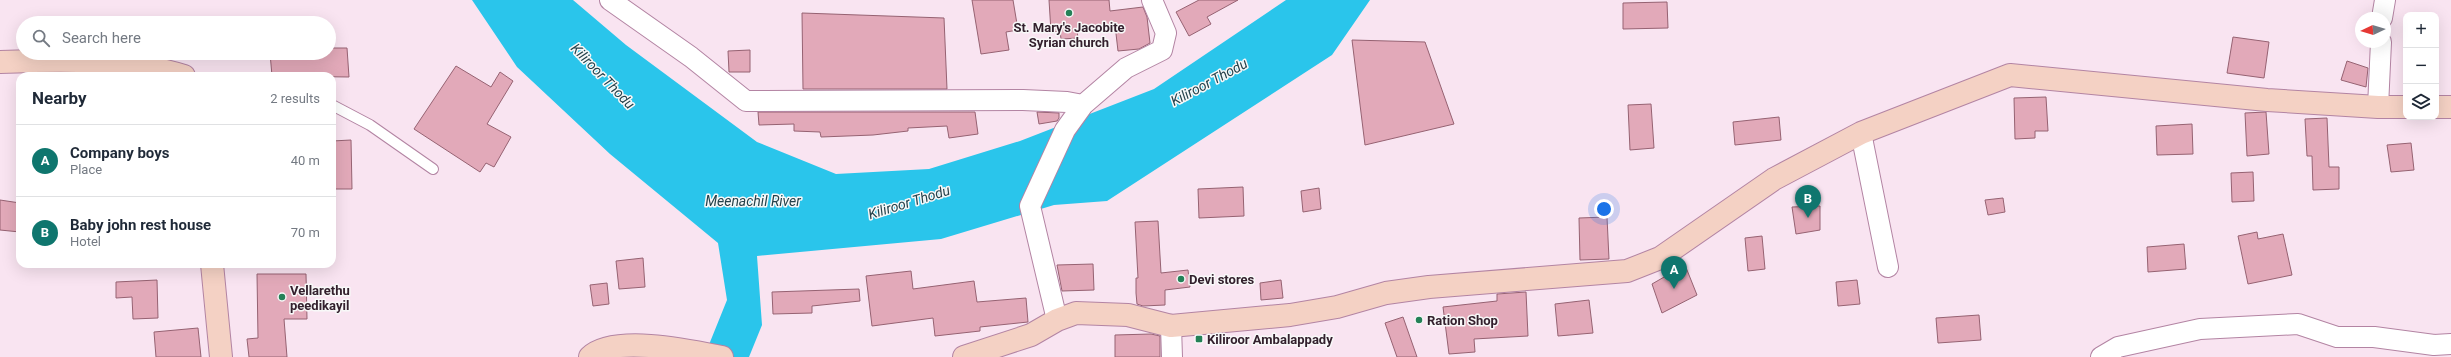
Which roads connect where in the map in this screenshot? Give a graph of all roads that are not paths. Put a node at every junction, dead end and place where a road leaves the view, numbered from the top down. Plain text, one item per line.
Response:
1 (610, 0) edge
2 (1152, 0) edge
3 (2385, 0) edge
4 (2383, 12) edge
5 (2381, 48) edge
6 (0, 62) edge
7 (170, 72) edge
8 (336, 107) edge
9 (2403, 107) edge
10 (2439, 107) edge
11 (2451, 107) edge
12 (2378, 108) junction
13 (1080, 110) junction
14 (1862, 133) junction
15 (433, 169) dead end
16 (1888, 267) dead end
17 (212, 268) edge
18 (1058, 320) junction
19 (1171, 326) junction
20 (2451, 344) edge
21 (221, 357) edge
22 (590, 357) edge
23 (722, 357) edge
24 (964, 357) edge
25 (1172, 357) edge
26 (2102, 357) edge

1 - 13 street
2 - 13 street
3 - 4 street
5 - 12 street
6 - 7 main road
8 - 15 lane
9 - 12 main road
10 - 11 main road
12 - 14 main road
13 - 18 street
14 - 16 street
14 - 19 main road
17 - 21 main road
18 - 19 main road
18 - 24 main road
19 - 25 street
20 - 26 street
22 - 23 main road

